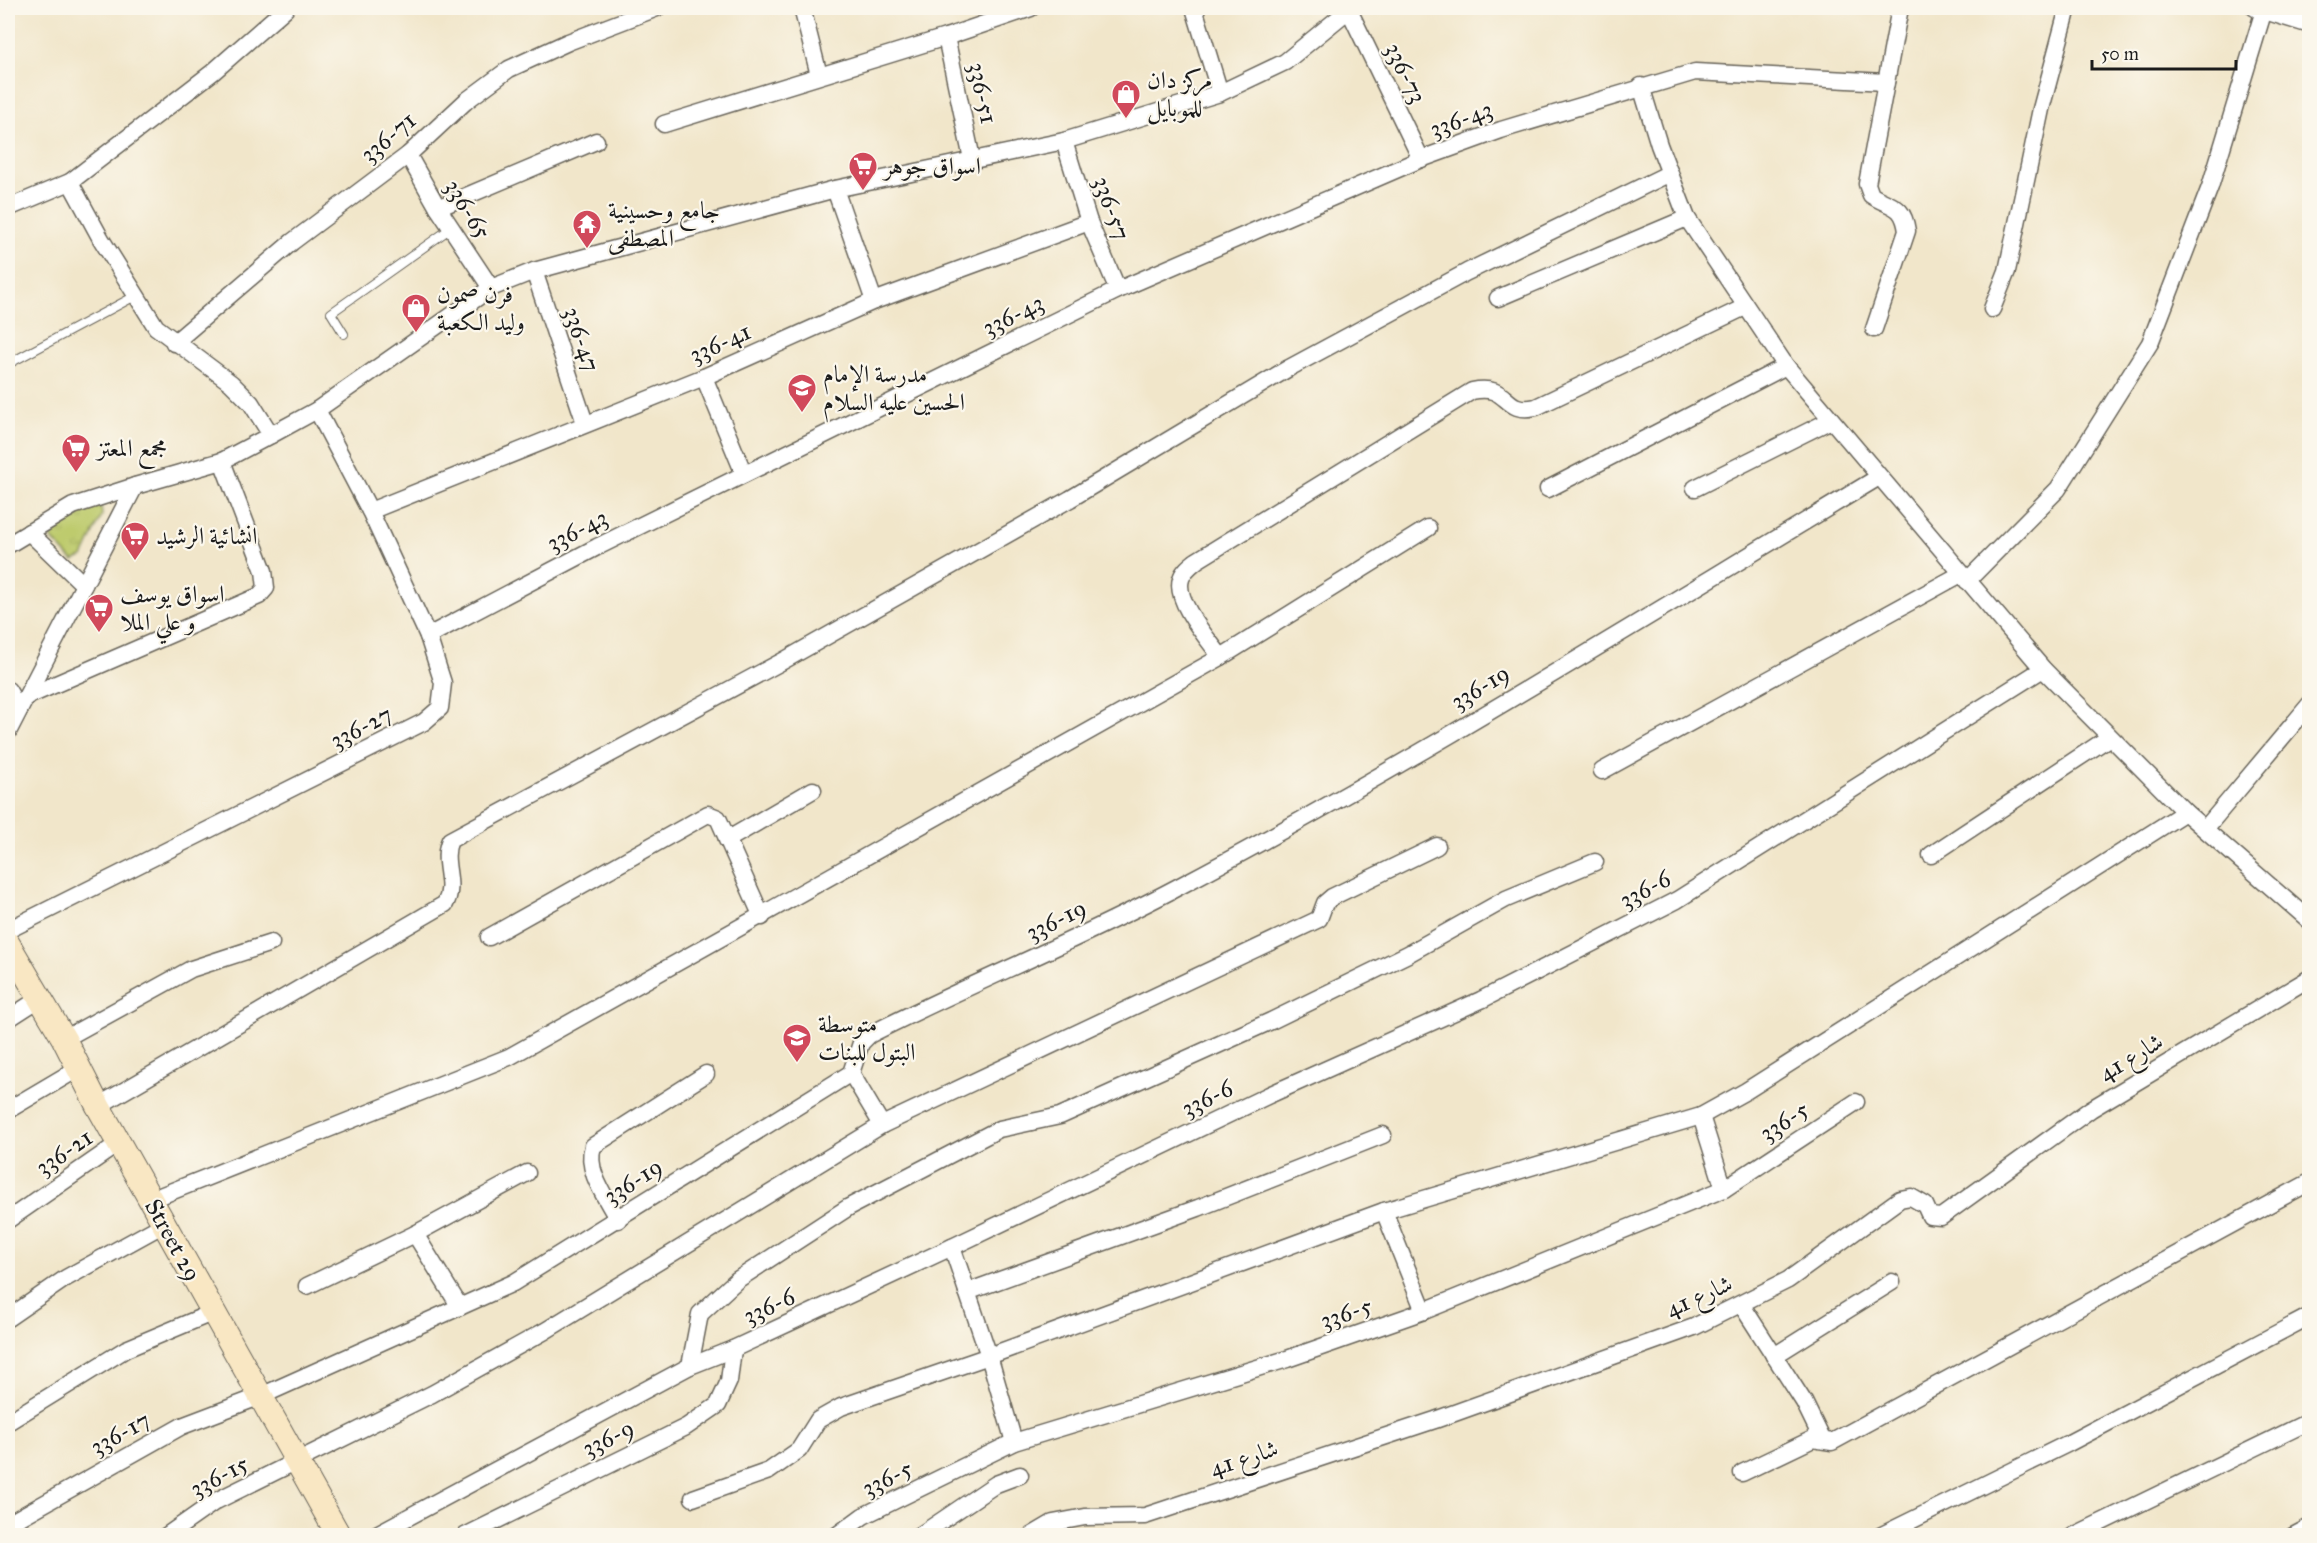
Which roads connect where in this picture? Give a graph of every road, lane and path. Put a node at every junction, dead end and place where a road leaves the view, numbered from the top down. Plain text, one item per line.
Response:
1 (286, 8) edge
2 (657, 8) edge
3 (802, 8) edge
4 (1031, 8) edge
5 (1194, 8) edge
6 (1349, 8) edge
7 (1900, 8) edge
8 (2068, 8) edge
9 (2260, 9) edge
10 (2310, 25) edge
11 (946, 38) junction
12 (819, 75) junction
13 (1886, 82) junction
14 (1641, 86) junction
15 (1220, 93) junction
16 (664, 124) dead end
17 (596, 141) dead end
18 (1064, 141) junction
19 (408, 155) junction
20 (972, 159) junction
21 (1421, 159) junction
22 (1670, 173) junction
23 (70, 182) junction
24 (835, 189) junction
25 (8, 208) edge
26 (438, 208) junction
27 (1687, 218) junction
28 (1089, 222) junction
29 (451, 228) junction
30 (534, 271) junction
31 (490, 288) junction
32 (1118, 290) junction
33 (137, 295) junction
34 (1498, 298) dead end
35 (874, 301) junction
36 (1745, 307) junction
37 (1992, 309) dead end
38 (1874, 329) dead end
39 (344, 334) dead end
40 (174, 343) junction
41 (8, 364) edge
42 (1786, 366) junction
43 (704, 377) junction
44 (317, 410) junction
45 (1831, 420) junction
46 (585, 423) junction
47 (271, 435) junction
48 (222, 461) junction
49 (744, 474) junction
50 (1879, 477) junction
51 (135, 486) junction
52 (1695, 488) dead end
53 (1548, 489) dead end
54 (370, 511) junction
55 (1428, 528) dead end
56 (29, 532) junction
57 (8, 545) edge
58 (1964, 577) junction
59 (84, 585) junction
60 (428, 636) junction
61 (1221, 657) junction
62 (2043, 669) junction
63 (8, 690) edge
64 (22, 704) junction
65 (2310, 704) edge
66 (8, 732) edge
67 (2110, 737) junction
68 (1602, 771) dead end
69 (813, 790) dead end
70 (2185, 812) junction
71 (2205, 829) junction
72 (727, 840) junction
73 (1437, 846) dead end
74 (1930, 855) dead end
75 (1595, 862) dead end
76 (762, 917) junction
77 (2310, 921) edge
78 (8, 930) edge
79 (489, 937) dead end
80 (271, 943) dead end
81 (8, 944) edge
82 (2310, 978) edge
83 (39, 999) junction
84 (8, 1019) edge
85 (64, 1039) junction
86 (79, 1068) junction
87 (851, 1073) junction
88 (706, 1074) dead end
89 (1856, 1102) dead end
90 (98, 1106) junction
91 (8, 1110) edge
92 (1701, 1116) junction
93 (882, 1125) junction
94 (1383, 1135) dead end
95 (119, 1143) junction
96 (527, 1173) dead end
97 (2310, 1182) edge
98 (1724, 1189) junction
99 (150, 1200) junction
100 (1384, 1211) junction
101 (8, 1220) edge
102 (618, 1220) junction
103 (164, 1224) junction
104 (414, 1234) junction
105 (952, 1247) junction
106 (1892, 1282) dead end
107 (307, 1286) dead end
108 (967, 1292) junction
109 (1741, 1304) junction
110 (460, 1307) junction
111 (1425, 1311) junction
112 (214, 1312) junction
113 (2310, 1316) edge
114 (8, 1318) edge
115 (733, 1349) junction
116 (989, 1356) junction
117 (1774, 1356) junction
118 (690, 1366) junction
119 (261, 1396) junction
120 (2310, 1421) edge
121 (8, 1422) edge
122 (1822, 1439) junction
123 (1014, 1442) junction
124 (298, 1463) junction
125 (1742, 1473) dead end
126 (1020, 1476) dead end
127 (693, 1498) dead end
128 (8, 1524) edge
129 (2310, 1527) edge
130 (1915, 1528) edge
131 (166, 1536) edge
132 (339, 1536) edge
133 (373, 1536) edge
134 (465, 1536) edge
135 (836, 1536) edge
136 (919, 1536) edge
137 (1031, 1536) edge
138 (1880, 1536) edge
139 (2073, 1536) edge
140 (2293, 1536) edge

1 - 23 street
2 - 19 street, 336-71
3 - 12 street
4 - 11 street
5 - 15 street
6 - 15 street
6 - 21 street, 336-73
7 - 13 street
8 - 37 street
9 - 10 street
9 - 58 street
11 - 12 street
11 - 20 street, 336-51
12 - 16 street
13 - 14 street, 336-43
13 - 38 street
14 - 21 street, 336-43
14 - 22 street
15 - 18 street
17 - 26 street
18 - 20 street
18 - 28 street, 336-57
19 - 26 street, 336-65
19 - 40 street, 336-71
20 - 24 street
21 - 32 street, 336-43
22 - 27 street
22 - 90 street
23 - 25 street
23 - 33 street
24 - 30 street
24 - 35 street
26 - 29 street, 336-65
27 - 34 street
27 - 36 street
28 - 32 street, 336-57
28 - 35 street, 336-41
29 - 31 street, 336-65
29 - 39 lane
30 - 31 street
30 - 46 street, 336-47
31 - 44 street
32 - 49 street, 336-43
33 - 40 street
33 - 41 lane
35 - 43 street, 336-41
36 - 42 street
36 - 61 street
40 - 47 street
42 - 45 street
42 - 53 street
43 - 46 street, 336-41
43 - 49 street
44 - 47 street
44 - 54 street, 336-27
45 - 50 street
45 - 52 street
46 - 54 street, 336-41
47 - 48 street
48 - 51 street
48 - 64 street
49 - 60 street, 336-43
50 - 58 street
50 - 87 street, 336-19
51 - 56 street
51 - 59 street
54 - 60 street, 336-27
55 - 61 street
56 - 57 street
56 - 59 street
58 - 62 street
58 - 68 street
59 - 64 street
60 - 78 street, 336-27
61 - 76 street
62 - 67 street
62 - 105 street, 336-6
63 - 64 street
64 - 66 street
65 - 71 street
67 - 70 street
67 - 74 street
69 - 72 street
70 - 71 street
70 - 92 street
71 - 77 street
72 - 76 street
72 - 79 street
73 - 93 street, 336-15
75 - 118 street
76 - 99 street
80 - 85 street
81 - 83 street, Street 29
82 - 109 street, شارع 41
83 - 84 street
83 - 85 street, Street 29
85 - 86 street, Street 29
86 - 90 street, Street 29
86 - 91 street
87 - 93 street
87 - 102 street, 336-19
88 - 102 street
89 - 98 street, 336-5
90 - 95 street, Street 29
92 - 98 street
92 - 100 street
93 - 124 street, 336-15
94 - 108 street
95 - 99 street, Street 29
95 - 101 street, 336-21
96 - 104 street
97 - 122 street
98 - 111 street, 336-5
99 - 103 street, Street 29
100 - 111 street
100 - 116 street
102 - 110 street, 336-19
103 - 112 street, Street 29
103 - 114 street
104 - 107 street
104 - 110 street
105 - 108 street
105 - 115 street, 336-6
106 - 117 street
108 - 116 street
109 - 117 street
109 - 137 street, شارع 41
110 - 119 street, 336-19
111 - 123 street, 336-5
112 - 119 street, Street 29
112 - 121 street
113 - 130 street
115 - 118 street, 336-6
115 - 134 street, 336-9
116 - 123 street
116 - 127 street
117 - 122 street
118 - 133 street, 336-6
119 - 124 street, Street 29
119 - 128 street, 336-17
120 - 139 street
122 - 125 street
123 - 135 street, 336-5
124 - 131 street, 336-15
124 - 132 street, Street 29
126 - 136 street
129 - 140 street
130 - 138 street

